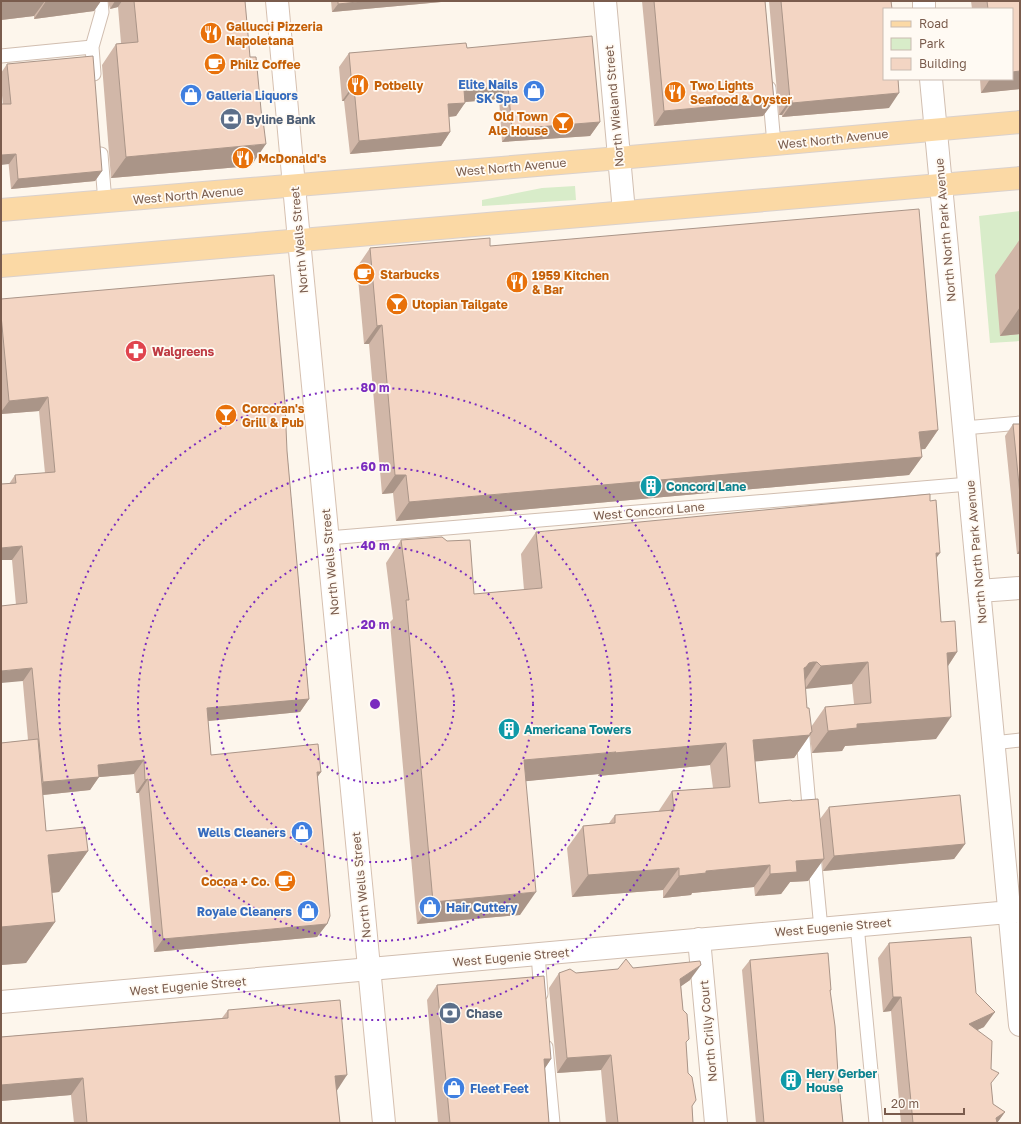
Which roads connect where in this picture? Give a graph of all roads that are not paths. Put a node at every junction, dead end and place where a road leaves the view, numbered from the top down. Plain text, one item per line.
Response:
1 (101, 1) edge
2 (277, 1) edge
3 (605, 1) edge
4 (92, 47) junction
5 (1, 56) edge
6 (768, 77) edge
7 (931, 80) edge
8 (95, 85) edge
9 (1020, 122) edge
10 (936, 129) junction
11 (100, 139) edge
12 (774, 144) junction
13 (619, 158) junction
14 (1020, 178) edge
15 (294, 185) junction
16 (941, 185) junction
17 (105, 202) junction
18 (1, 210) edge
19 (624, 212) junction
20 (299, 240) junction
21 (1, 266) edge
22 (1020, 423) edge
23 (964, 428) junction
24 (969, 484) junction
25 (328, 538) junction
26 (1020, 588) edge
27 (979, 591) junction
28 (801, 715) edge
29 (1020, 740) edge
30 (993, 743) junction
31 (812, 831) edge
32 (813, 846) edge
33 (1015, 911) edge
34 (857, 925) junction
35 (821, 928) junction
36 (699, 939) junction
37 (538, 954) junction
38 (370, 970) junction
39 (1, 1002) edge
40 (543, 1009) edge
41 (1020, 1026) edge
42 (545, 1032) edge
43 (384, 1123) edge
44 (553, 1123) edge
45 (716, 1123) edge
46 (876, 1123) edge

1 - 4 lane
2 - 15 street, North Wells Street
3 - 13 street, North Wieland Street
4 - 5 lane
4 - 8 lane
6 - 12 lane
7 - 10 street, North North Park Avenue
9 - 10 main road, West North Avenue
10 - 12 main road, West North Avenue
10 - 16 street, North North Park Avenue
11 - 17 lane
12 - 13 main road, West North Avenue
13 - 15 main road, West North Avenue
13 - 19 street, North Wieland Street
14 - 16 main road
15 - 17 main road, West North Avenue
15 - 20 street, North Wells Street
16 - 19 main road
16 - 23 street, North North Park Avenue
17 - 18 main road, West North Avenue
19 - 20 main road
20 - 21 main road
20 - 25 street, North Wells Street
22 - 23 lane
23 - 24 street, North North Park Avenue
24 - 25 lane, West Concord Lane
24 - 27 street, North North Park Avenue
25 - 38 street, North Wells Street
26 - 27 street
27 - 30 street, North North Park Avenue
28 - 31 lane
29 - 30 lane
30 - 33 street, North North Park Avenue
32 - 35 lane
33 - 34 street, West Eugenie Street
33 - 41 street, North North Park Avenue
34 - 35 street, West Eugenie Street
34 - 46 lane
35 - 36 street, West Eugenie Street
36 - 37 street, West Eugenie Street
36 - 45 street, North Crilly Court
37 - 38 street, West Eugenie Street
37 - 40 lane
38 - 39 street, West Eugenie Street
38 - 43 street, North Wells Street
42 - 44 lane

